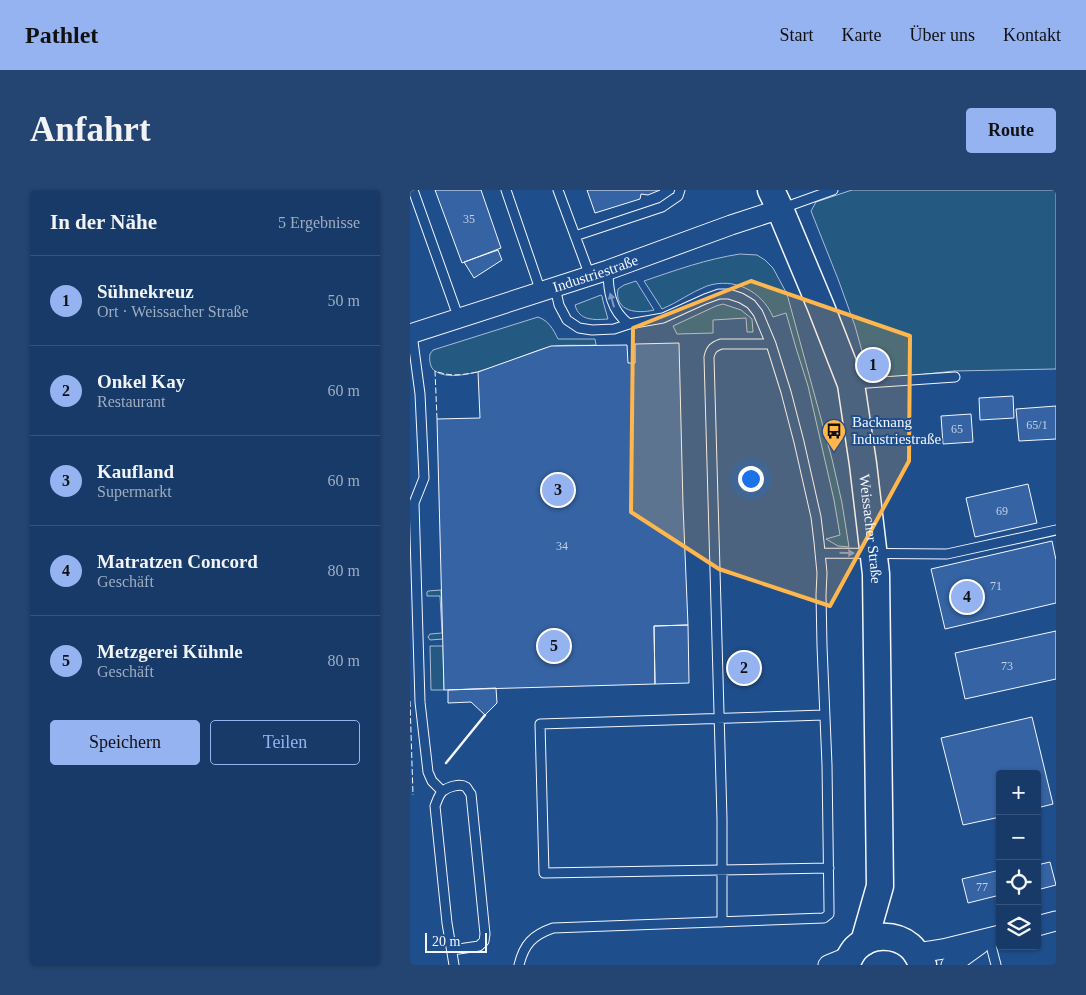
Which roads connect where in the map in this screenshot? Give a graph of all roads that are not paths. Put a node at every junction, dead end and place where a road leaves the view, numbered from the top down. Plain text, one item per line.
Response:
1 (413, 190) edge
2 (506, 190) edge
3 (558, 190) edge
4 (680, 190) edge
5 (833, 190) edge
6 (776, 199) edge
7 (575, 236) junction
8 (608, 270) junction
9 (590, 276) junction
10 (548, 289) junction
11 (459, 319) junction
12 (629, 324) junction
13 (411, 334) edge
14 (771, 344) junction
15 (955, 377) dead end
16 (851, 384) junction
17 (1056, 530) edge
18 (820, 553) junction
19 (874, 553) junction
20 (824, 714) junction
21 (719, 718) junction
22 (442, 791) junction
23 (828, 868) junction
24 (723, 870) junction
25 (880, 886) junction
26 (722, 922) junction
27 (1056, 922) edge
28 (1041, 925) edge
29 (994, 936) edge
30 (452, 950) junction
31 (914, 953) edge
32 (847, 957) edge
33 (454, 965) edge
34 (519, 965) edge
35 (951, 965) edge
36 (996, 965) edge

1 - 11 lane
2 - 10 lane
3 - 7 lane
4 - 7 lane
5 - 6 lane
6 - 8 street, Industriestraße
6 - 16 street, Weissacher Straße
7 - 9 lane
8 - 9 street, Industriestraße
12 -> 8 lane
9 - 10 street, Industriestraße
10 - 11 street, Industriestraße
10 - 12 lane
11 - 13 street, Industriestraße
12 - 14 lane
13 - 22 lane
14 - 18 lane
14 - 21 lane
15 - 16 lane
16 - 19 street, Weissacher Straße
17 - 19 lane
18 -> 19 lane
18 - 20 lane
19 - 25 street, Weissacher Straße
20 - 21 lane
20 - 23 lane
21 - 24 lane
21 - 24 lane
22 - 30 lane
22 - 30 lane
23 - 24 lane
23 - 26 lane
24 - 26 lane
25 - 31 street, Weissacher Straße
25 - 32 street, Weissacher Straße
26 - 34 lane
27 - 28 street
29 - 31 street, Weissacher Straße
29 - 35 street
29 - 36 lane
30 - 33 lane
31 - 32 street, Weissacher Straße

